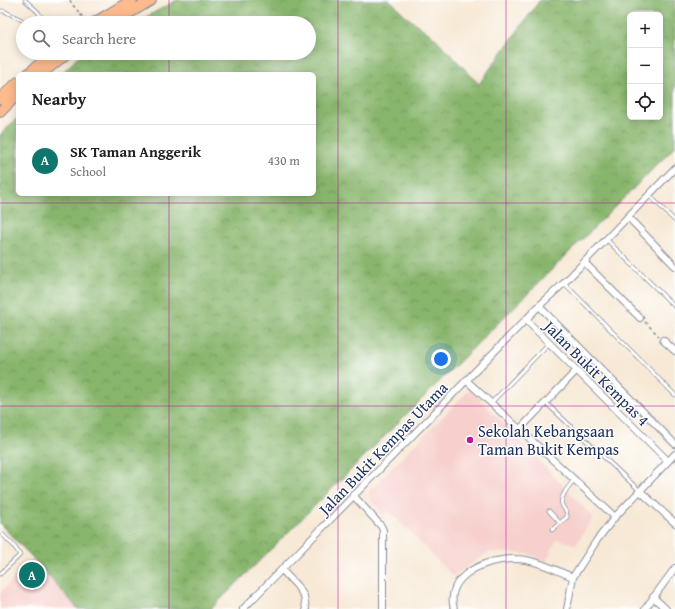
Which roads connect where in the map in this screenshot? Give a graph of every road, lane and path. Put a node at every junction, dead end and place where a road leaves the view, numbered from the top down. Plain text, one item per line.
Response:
1 (25, 0) edge
2 (70, 0) edge
3 (132, 0) edge
4 (151, 0) edge
5 (0, 11) edge
6 (41, 16) edge
7 (83, 16) edge
8 (106, 16) edge
9 (125, 16) edge
10 (16, 17) edge
11 (44, 60) edge
12 (58, 60) edge
13 (30, 72) edge
14 (43, 72) edge
15 (16, 84) edge
16 (16, 96) edge
17 (0, 99) edge
18 (0, 112) edge
19 (674, 171) edge
20 (649, 195) junction
21 (628, 217) junction
22 (675, 221) edge
23 (606, 239) junction
24 (584, 262) junction
25 (675, 266) edge
26 (564, 283) junction
27 (539, 306) junction
28 (675, 307) edge
29 (640, 318) joint
30 (526, 320) junction
31 (663, 340) joint
32 (549, 343) junction
33 (675, 351) edge
34 (577, 370) junction
35 (467, 381) junction
36 (675, 395) edge
37 (546, 402) junction
38 (491, 403) junction
39 (520, 429) junction
40 (675, 444) edge
41 (675, 454) edge
42 (668, 461) junction
43 (574, 480) junction
44 (640, 491) junction
45 (353, 495) junction
46 (549, 511) dead end
47 (615, 517) junction
48 (560, 523) junction
49 (675, 523) edge
50 (552, 530) dead end
51 (0, 532) edge
52 (675, 568) edge
53 (282, 570) junction
54 (0, 574) edge
55 (573, 577) junction
56 (653, 597) junction
57 (244, 609) edge
58 (306, 609) edge
59 (383, 609) edge
60 (454, 609) edge
61 (567, 609) edge
62 (645, 609) edge
63 (666, 609) edge

1 - 6 lane
2 - 7 path
3 - 8 main road
4 - 9 main road
5 - 10 lane
11 - 13 main road
12 - 14 main road
15 - 17 main road
16 - 18 main road
19 - 20 street, Jalan Bukit Kempas Utama
20 - 21 street, Jalan Bukit Kempas Utama
20 - 22 lane
21 - 23 street, Jalan Bukit Kempas Utama
21 - 25 street
23 - 24 street, Jalan Bukit Kempas Utama
23 - 28 lane
24 - 26 street, Jalan Bukit Kempas Utama
24 - 29 street
26 - 27 street, Jalan Bukit Kempas Utama
26 - 36 lane
27 - 30 street, Jalan Bukit Kempas Utama
27 - 40 street, Jalan Bukit Kempas 4
29 - 31 path
30 - 32 street, Jalan Bukit Kempas 4
30 - 35 street, Jalan Bukit Kempas Utama
31 - 33 street
32 - 34 street, Jalan Bukit Kempas 4
32 - 38 lane
34 - 37 street
34 - 42 street, Jalan Bukit Kempas 4
35 - 38 street
35 - 45 street, Jalan Bukit Kempas Utama
37 - 39 street
37 - 44 lane
38 - 39 street
39 - 43 street
41 - 42 street
42 - 44 street
43 - 47 street
43 - 48 lane
44 - 47 street
44 - 49 street
45 - 53 street, Jalan Bukit Kempas Utama
45 - 59 street
46 - 48 lane
47 - 55 street
48 - 50 lane
51 - 54 lane
52 - 56 street
53 - 57 street, Jalan Bukit Kempas Utama
53 - 58 street
55 - 60 street
55 - 61 street
56 - 62 street
56 - 63 street

